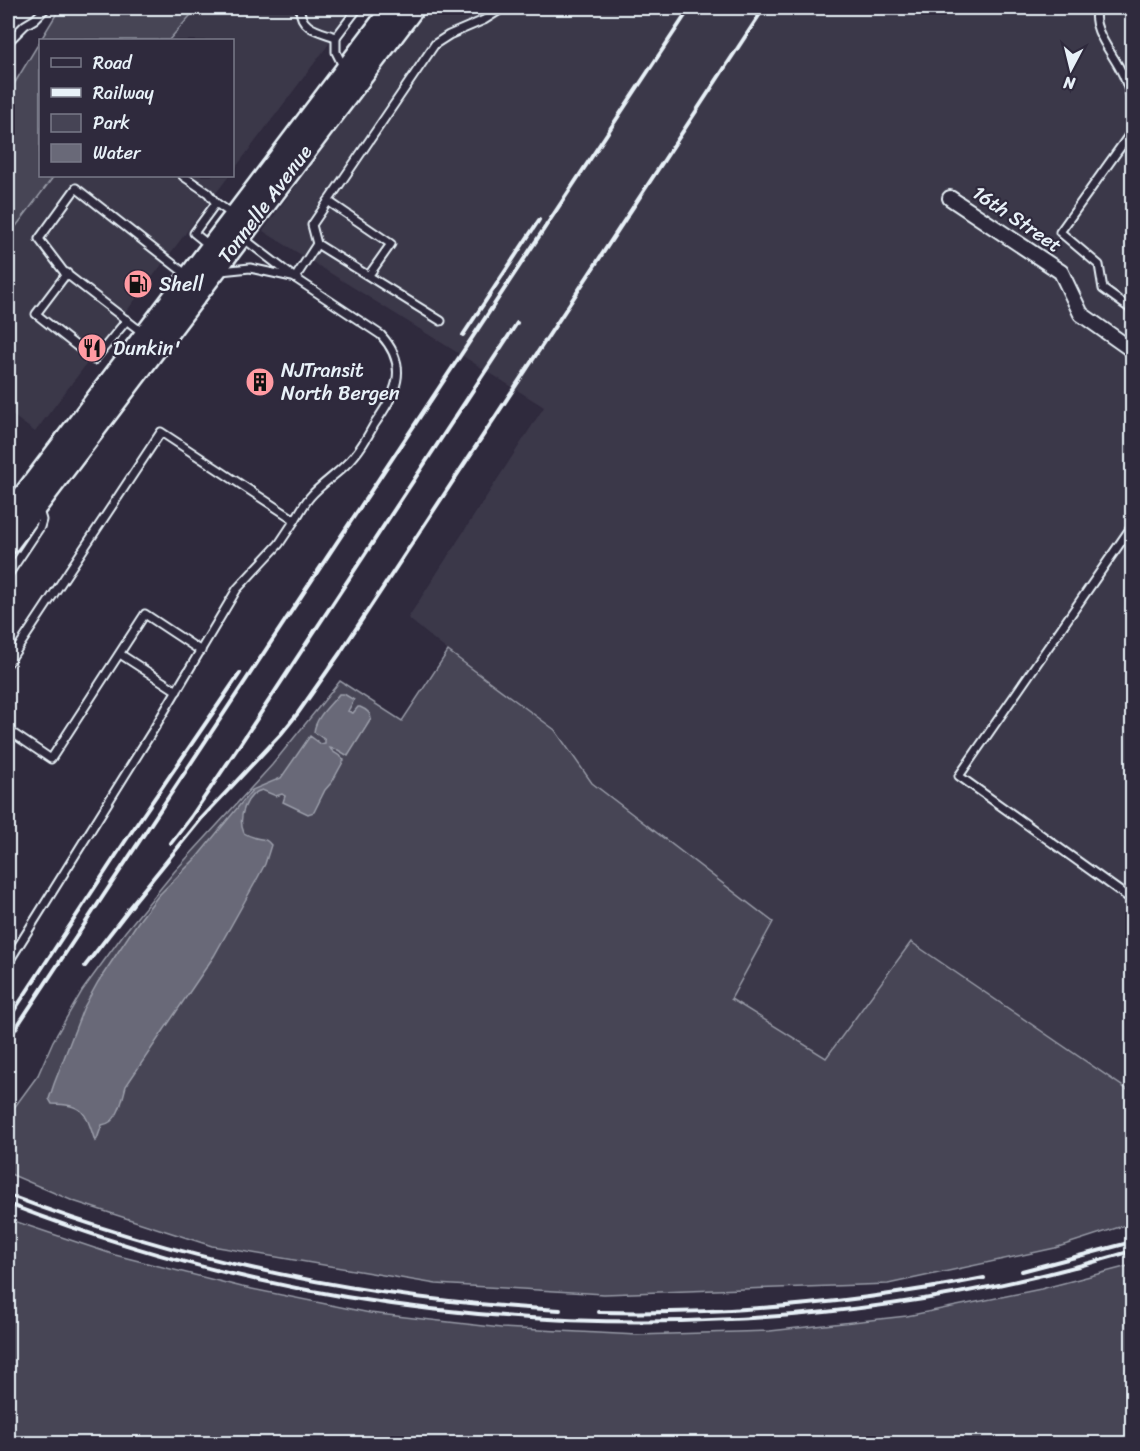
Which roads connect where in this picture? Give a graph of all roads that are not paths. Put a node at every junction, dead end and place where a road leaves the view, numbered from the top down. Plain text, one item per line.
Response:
1 (46, 8) edge
2 (300, 8) edge
3 (358, 8) edge
4 (393, 8) edge
5 (413, 8) edge
6 (428, 8) edge
7 (502, 8) edge
8 (1097, 8) edge
9 (397, 29) junction
10 (336, 37) junction
11 (8, 42) edge
12 (346, 71) junction
13 (1122, 71) junction
14 (1132, 76) edge
15 (1132, 101) edge
16 (1132, 130) edge
17 (184, 177) edge
18 (950, 198) dead end
19 (328, 201) junction
20 (216, 203) junction
21 (235, 227) junction
22 (316, 244) junction
23 (212, 248) junction
24 (67, 273) junction
25 (212, 273) junction
26 (369, 275) junction
27 (189, 276) junction
28 (296, 278) junction
29 (1132, 310) edge
30 (127, 321) junction
31 (441, 321) dead end
32 (145, 334) junction
33 (1132, 350) edge
34 (37, 504) junction
35 (8, 517) edge
36 (295, 520) junction
37 (1132, 526) edge
38 (8, 543) edge
39 (8, 575) edge
40 (201, 651) junction
41 (120, 654) junction
42 (8, 663) edge
43 (177, 691) junction
44 (8, 730) edge
45 (1132, 900) edge
46 (8, 963) edge

1 - 11 lane
2 - 10 lane
3 - 10 lane
4 - 12 highway, Tonnelle Avenue
5 - 9 highway, Tonnelle Avenue
6 - 9 highway
7 - 19 lane
8 - 13 lane
9 - 21 highway, Tonnelle Avenue
10 - 12 lane
12 - 21 highway, Tonnelle Avenue
13 - 14 lane
13 - 15 lane
16 - 29 lane
17 - 20 lane
18 - 33 street, 16th Street
19 - 22 lane
19 - 26 lane
20 - 21 lane
20 - 23 lane
21 - 23 highway, Tonnelle Avenue
21 - 25 highway, Tonnelle Avenue
21 - 28 lane
22 - 26 lane
22 - 28 lane
23 - 27 highway, Tonnelle Avenue
24 - 27 lane
24 - 30 lane
24 - 30 lane
25 - 28 lane
25 - 34 highway, Tonnelle Avenue
26 - 31 lane
27 - 32 highway, Tonnelle Avenue
28 - 36 lane
30 - 32 lane
32 - 35 highway, Tonnelle Avenue
34 - 38 highway, Tonnelle Avenue
34 - 39 lane
36 - 40 lane
36 - 42 lane
37 - 45 lane
40 - 41 lane
40 - 43 lane
41 - 43 lane
41 - 44 lane
43 - 46 lane

